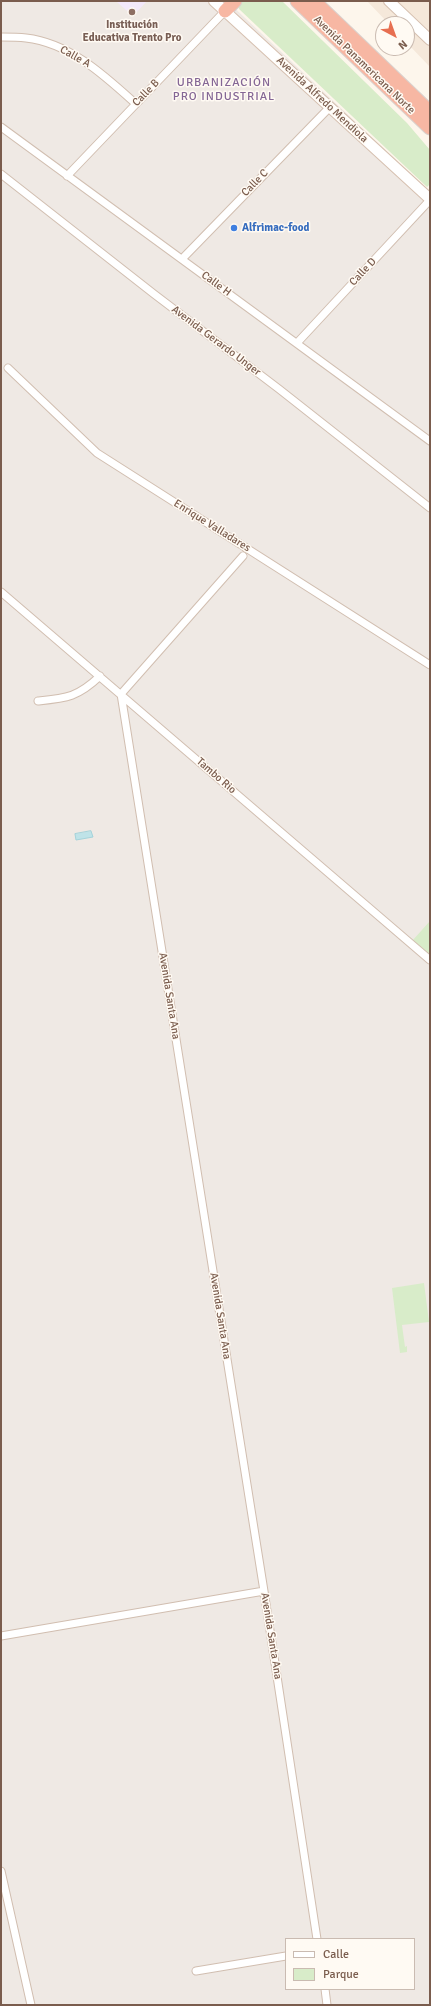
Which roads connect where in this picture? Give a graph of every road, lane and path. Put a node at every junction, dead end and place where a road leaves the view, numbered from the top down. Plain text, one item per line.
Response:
1 (214, 1) edge
2 (235, 1) edge
3 (298, 1) edge
4 (314, 1) edge
5 (389, 1) edge
6 (225, 11) junction
7 (1, 37) edge
8 (430, 40) edge
9 (136, 104) junction
10 (329, 108) junction
11 (427, 120) edge
12 (1, 127) edge
13 (430, 134) edge
14 (1, 174) edge
15 (67, 176) junction
16 (430, 200) edge
17 (182, 259) junction
18 (296, 343) junction
19 (8, 368) dead end
20 (430, 442) edge
21 (430, 508) edge
22 (243, 556) dead end
23 (1, 592) edge
24 (430, 665) edge
25 (100, 676) junction
26 (121, 694) junction
27 (38, 701) dead end
28 (430, 960) edge
29 (264, 1592) junction
30 (1, 1636) edge
31 (1, 1870) edge
32 (317, 1938) edge
33 (285, 1956) edge
34 (196, 1971) dead end
35 (325, 1990) edge
36 (31, 2005) edge
37 (327, 2005) edge

1 - 6 street, Avenida Alfredo Mendiola
2 - 6 highway
3 - 11 highway, Avenida Panamericana Norte
4 - 11 highway, Avenida Panamericana Norte
5 - 8 street
6 - 9 street, Calle B
6 - 10 street, Avenida Alfredo Mendiola
7 - 9 street, Calle A
9 - 15 street, Calle B
10 - 16 street, Avenida Alfredo Mendiola
10 - 17 street, Calle C
11 - 13 highway
12 - 15 street, Calle H
14 - 21 street, Avenida Gerardo Unger
15 - 17 street, Calle H
16 - 18 street, Calle D
17 - 18 street, Calle H
18 - 20 street, Calle H
19 - 24 street, Enrique Valladares
22 - 26 street
23 - 25 street, Tambo Rio
25 - 26 street, Tambo Rio
25 - 27 street
26 - 28 street, Tambo Rio
26 - 29 street, Avenida Santa Ana
29 - 30 street
29 - 32 street, Avenida Santa Ana
31 - 36 street
33 - 34 street
35 - 37 street

